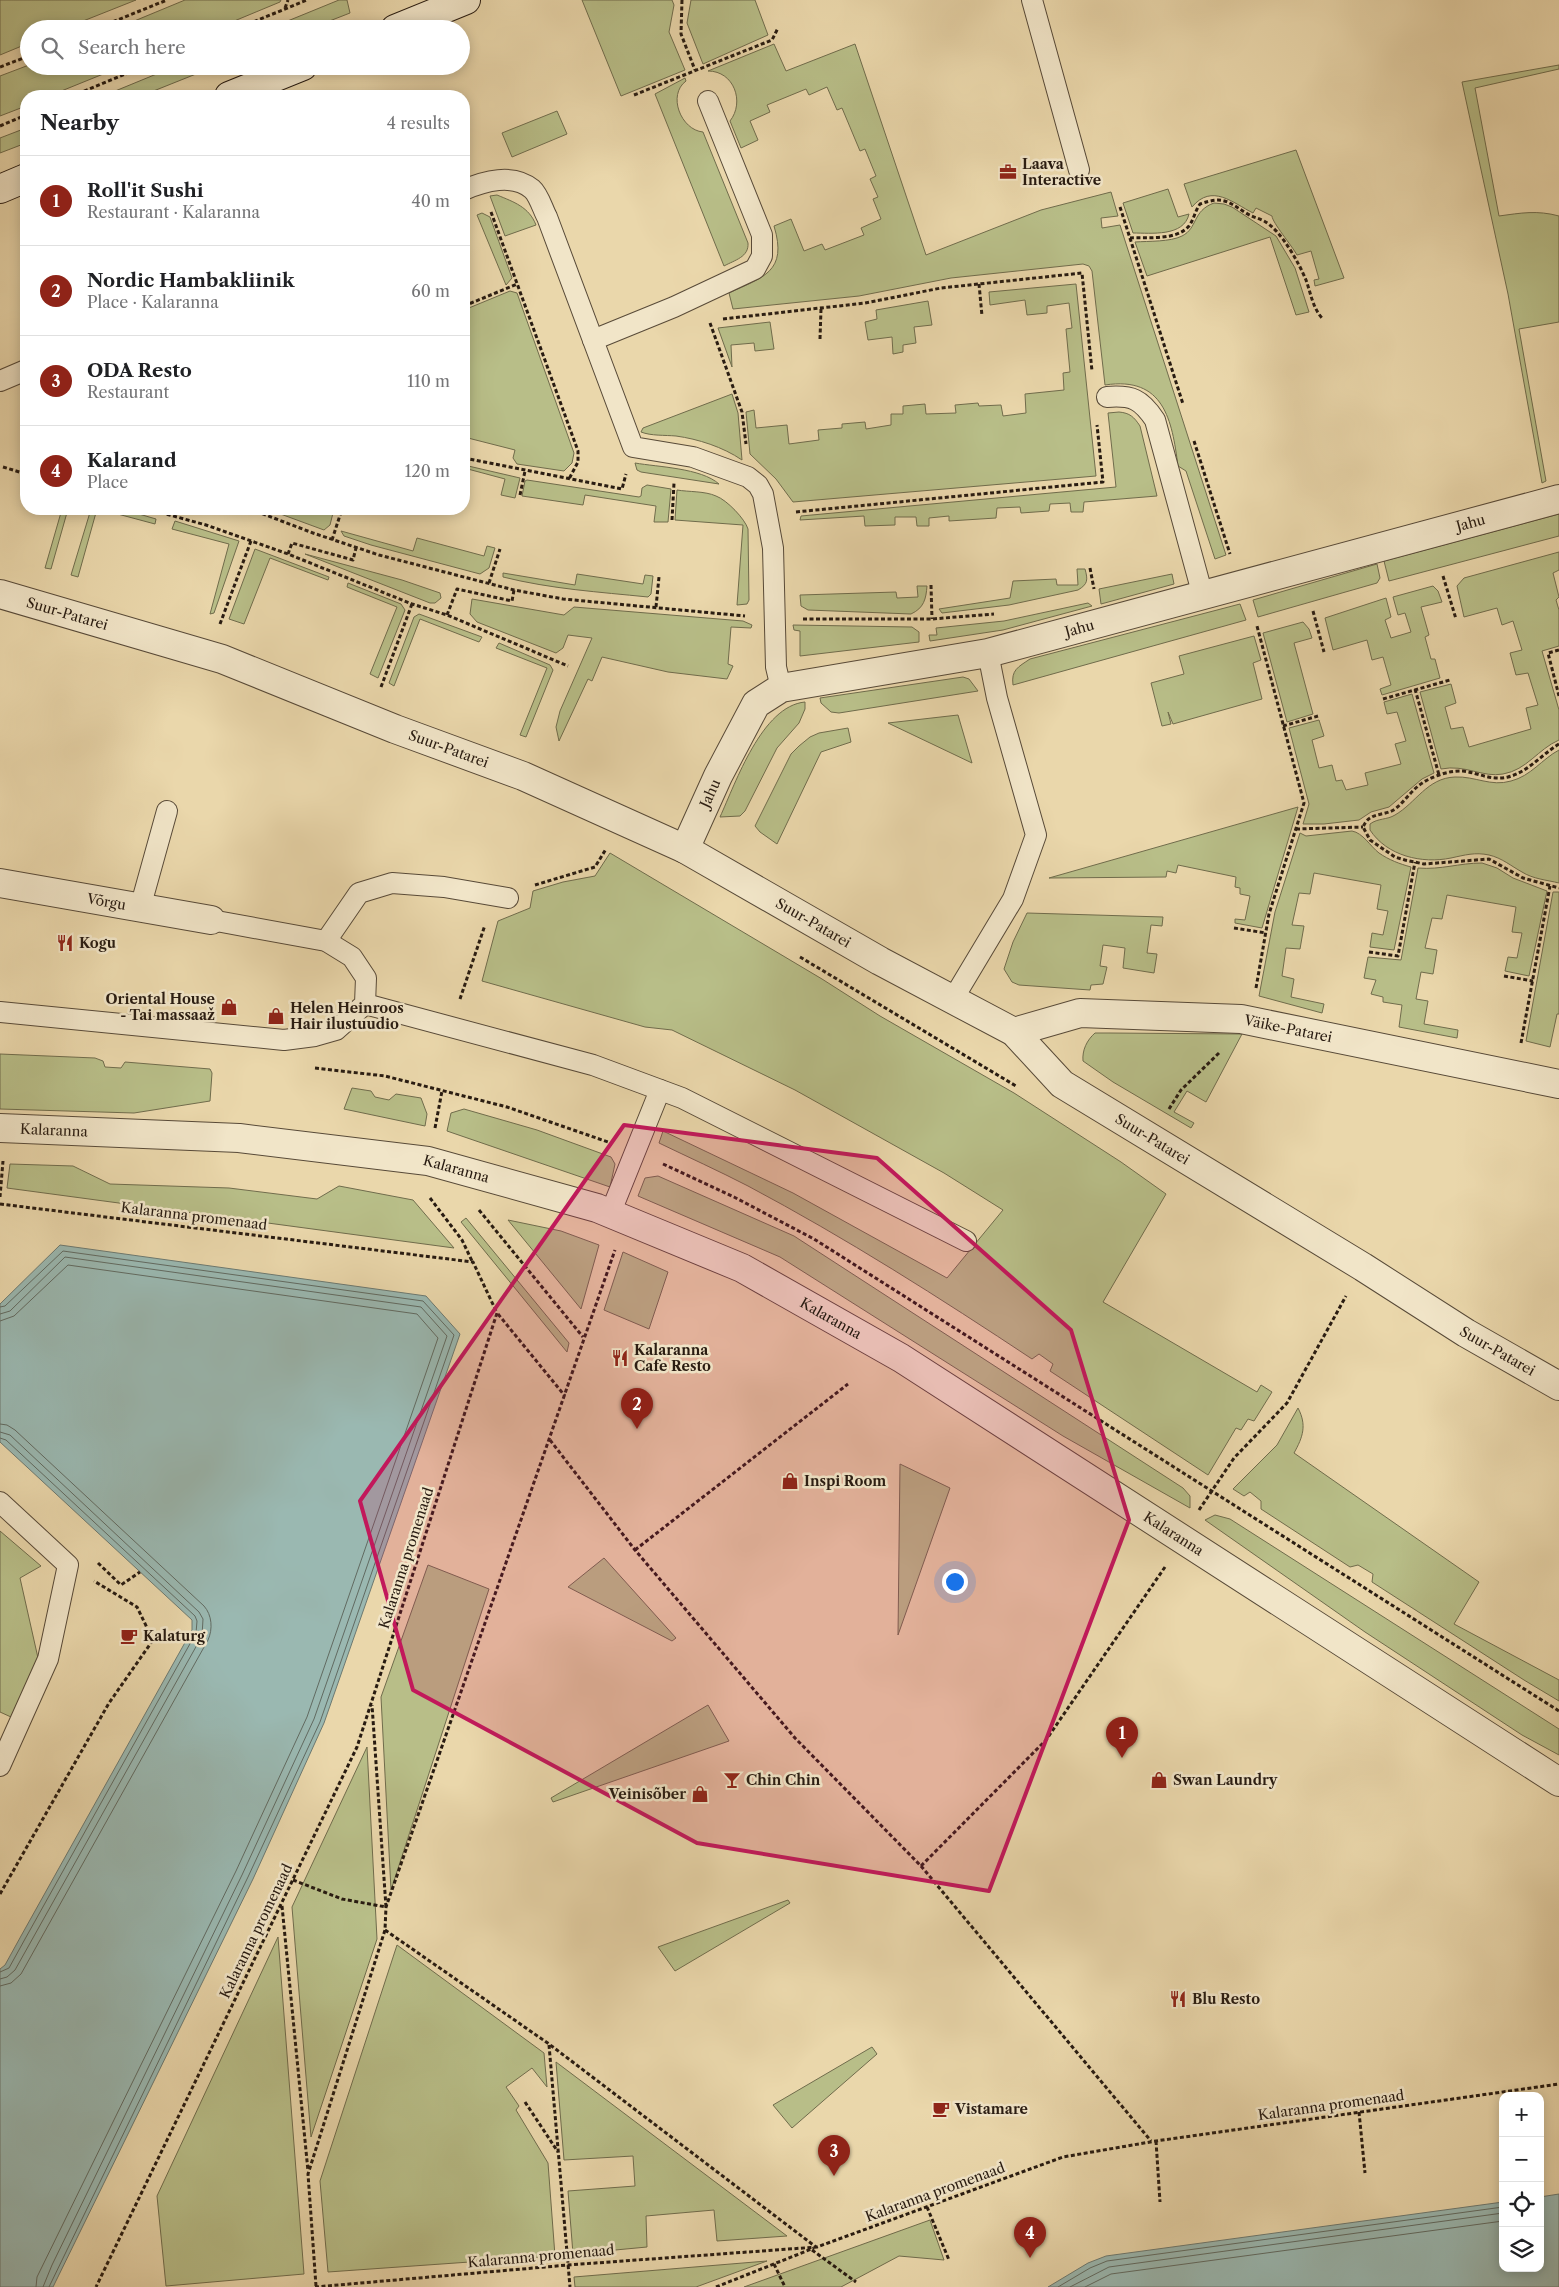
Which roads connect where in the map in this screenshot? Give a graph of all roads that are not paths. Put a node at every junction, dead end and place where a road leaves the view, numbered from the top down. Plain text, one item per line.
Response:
1 (466, 0) edge
2 (1032, 0) edge
3 (417, 20) edge
4 (281, 75) edge
5 (244, 90) edge
6 (708, 101) road end
7 (1079, 170) dead end
8 (20, 181) edge
9 (470, 188) edge
10 (0, 189) edge
11 (593, 340) junction
12 (20, 373) edge
13 (0, 382) edge
14 (1107, 397) dead end
15 (1559, 499) edge
16 (0, 594) edge
17 (1203, 596) junction
18 (988, 653) junction
19 (781, 688) junction
20 (167, 811) dead end
21 (684, 849) junction
22 (0, 883) edge
23 (508, 898) dead end
24 (140, 908) junction
25 (211, 920) joint
26 (326, 941) junction
27 (953, 999) junction
28 (365, 1004) junction
29 (0, 1012) edge
30 (1014, 1032) junction
31 (1559, 1084) edge
32 (660, 1090) junction
33 (0, 1128) edge
34 (610, 1214) junction
35 (966, 1241) dead end
36 (1559, 1386) edge
37 (0, 1502) edge
38 (0, 1766) edge
39 (1559, 1782) edge

1 - 3 street
2 - 7 lane
4 - 5 street
6 - 11 lane
8 - 10 street
9 - 11 lane
11 - 19 lane
12 - 13 lane
14 - 17 lane
15 - 17 street, Jahu
16 - 21 street, Suur-Patarei
17 - 18 street, Jahu
18 - 19 street, Jahu
18 - 27 lane
19 - 21 street, Jahu
20 - 24 lane
21 - 27 street, Suur-Patarei
22 - 24 street, Võrgu
23 - 26 lane
24 - 25 street, Võrgu
25 - 26 lane
26 - 28 lane
27 - 30 street, Suur-Patarei
28 - 29 lane
28 - 32 lane
30 - 31 street, Väike-Patarei
30 - 36 street, Suur-Patarei
32 - 34 lane
32 - 35 lane
33 - 34 street, Kalaranna
34 - 39 street, Kalaranna
37 - 38 lane

